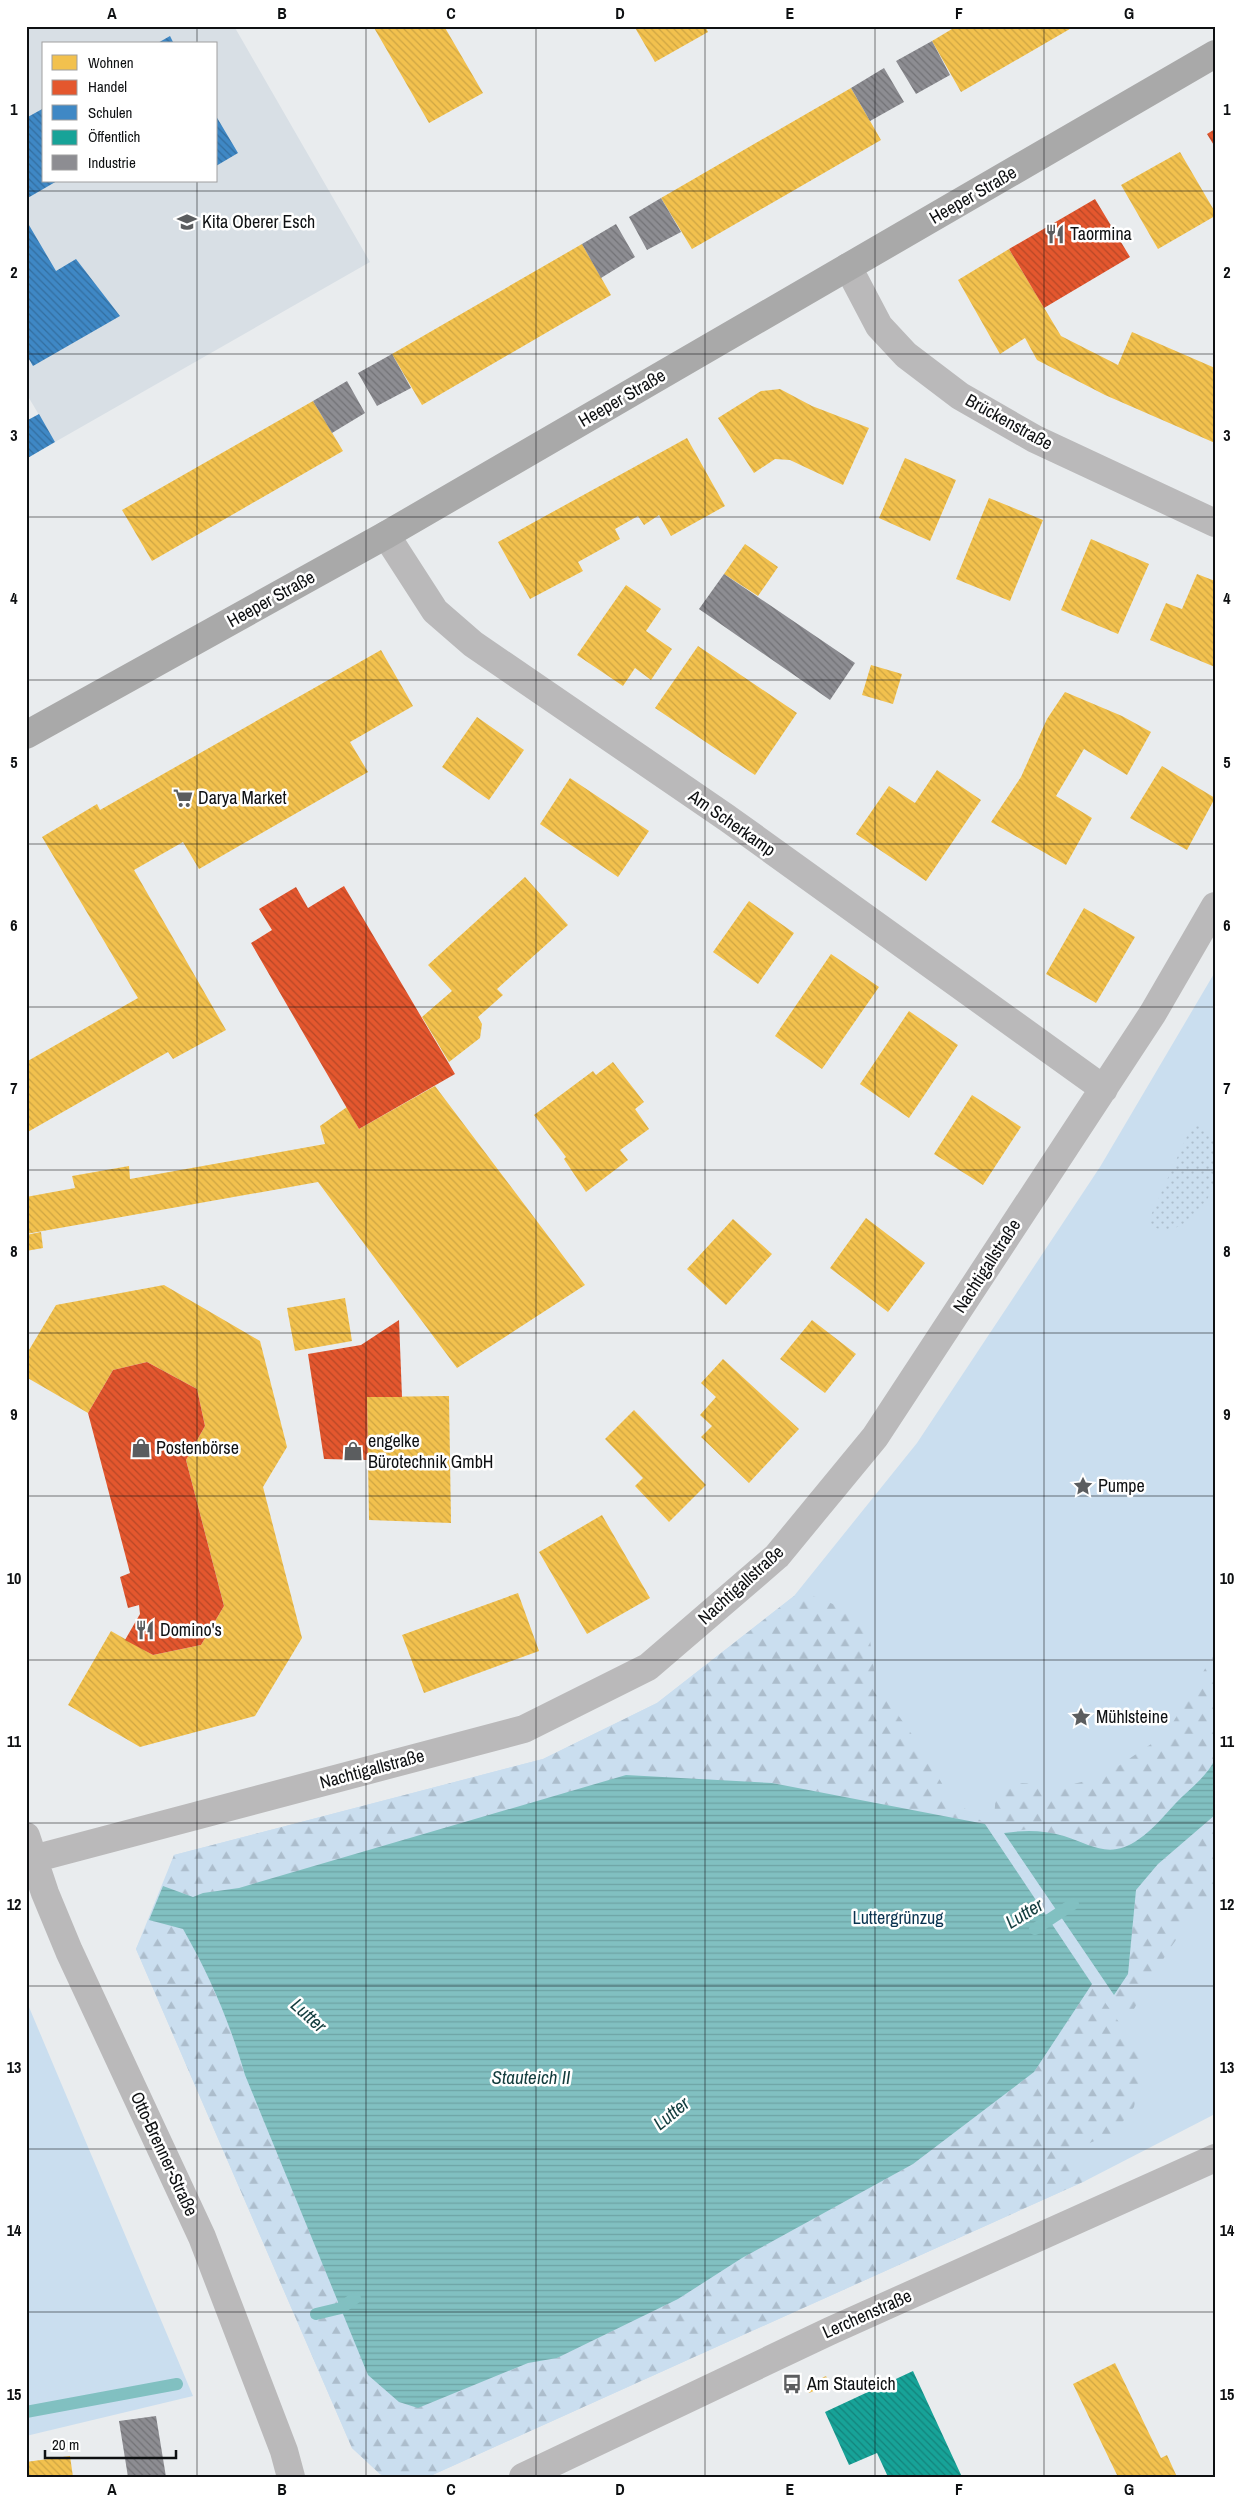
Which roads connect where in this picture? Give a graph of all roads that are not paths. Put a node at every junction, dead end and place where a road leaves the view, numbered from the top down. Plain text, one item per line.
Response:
1 (1215, 54) edge
2 (848, 267) junction
3 (1215, 523) edge
4 (386, 535) junction
5 (26, 735) edge
6 (1215, 906) edge
7 (1104, 1088) junction
8 (30, 1848) edge
9 (1215, 2158) edge
10 (291, 2477) edge
11 (522, 2477) edge

1 - 2 main road, Heeper Straße
2 - 3 street, Brückenstraße
2 - 4 main road, Heeper Straße
4 - 5 main road, Heeper Straße
4 - 7 street, Am Scherkamp
6 - 7 street, Nachtigallstraße
7 - 8 street, Nachtigallstraße
8 - 10 street, Otto-Brenner-Straße
9 - 11 street, Lerchenstraße

